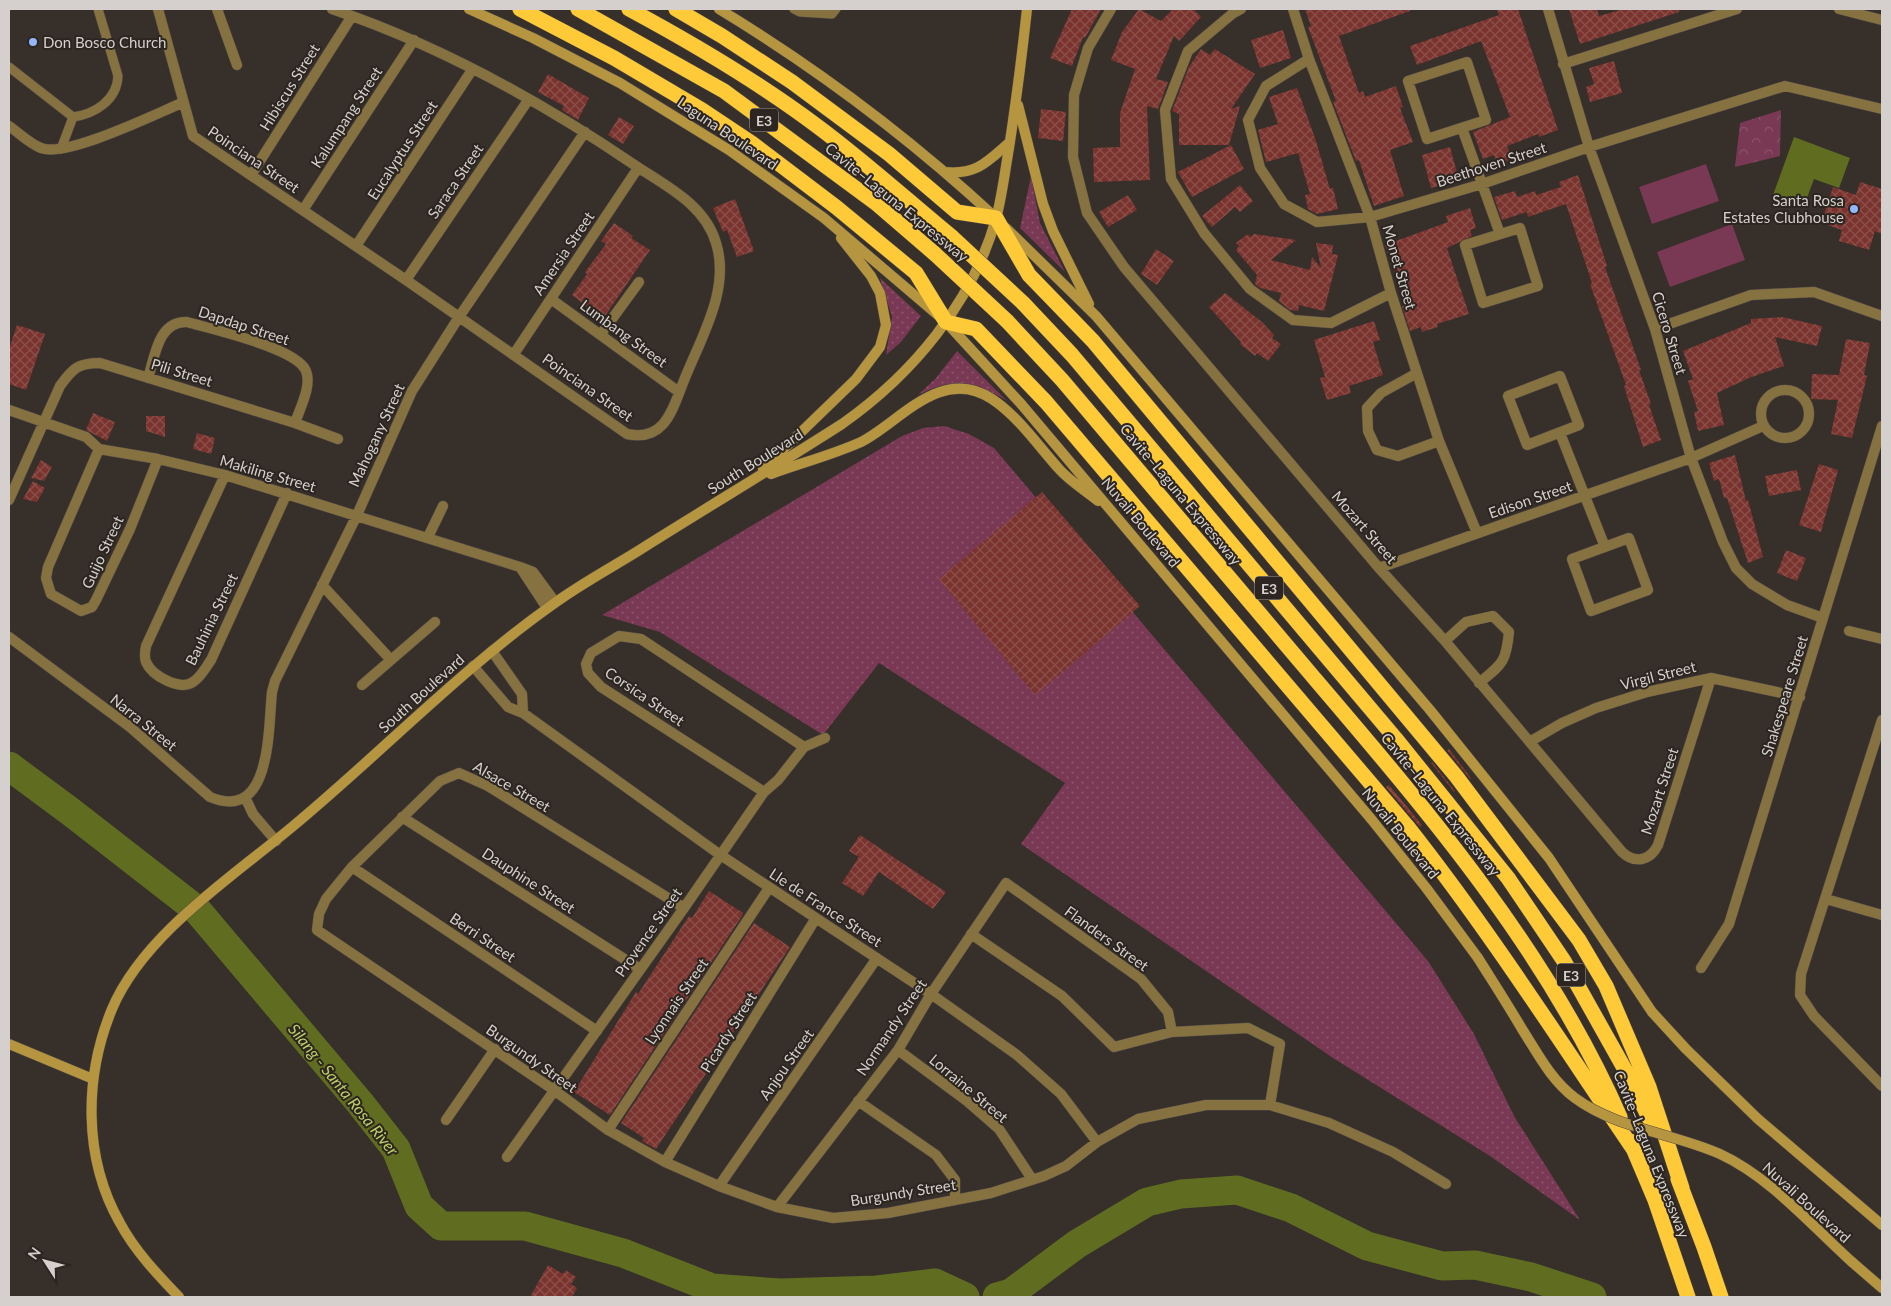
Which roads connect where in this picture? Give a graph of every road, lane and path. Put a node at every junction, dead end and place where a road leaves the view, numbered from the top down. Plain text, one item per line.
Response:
1 (98, 9) edge
2 (158, 9) edge
3 (217, 9) edge
4 (332, 9) edge
5 (469, 9) edge
6 (520, 9) edge
7 (578, 9) edge
8 (629, 9) edge
9 (676, 9) edge
10 (719, 9) edge
11 (794, 9) edge
12 (836, 9) edge
13 (1028, 9) edge
14 (1111, 9) edge
15 (1241, 9) edge
16 (1293, 9) edge
17 (1548, 9) edge
18 (1737, 9) edge
19 (1839, 9) edge
20 (352, 16) junction
21 (1882, 20) edge
22 (414, 40) junction
23 (1309, 59) junction
24 (1563, 64) junction
25 (237, 65) dead end
26 (9, 67) edge
27 (472, 70) junction
28 (529, 99) junction
29 (1016, 99) junction
30 (182, 102) junction
31 (1882, 108) edge
32 (73, 117) junction
33 (9, 126) edge
34 (1462, 128) junction
35 (586, 132) junction
36 (1010, 142) junction
37 (1589, 147) junction
38 (61, 149) junction
39 (638, 168) junction
40 (945, 172) junction
41 (251, 175) junction
42 (1482, 184) junction
43 (303, 210) junction
44 (1370, 217) junction
45 (824, 218) junction
46 (996, 218) junction
47 (1500, 234) junction
48 (356, 246) junction
49 (406, 280) junction
50 (638, 282) dead end
51 (1391, 293) junction
52 (551, 299) junction
53 (1096, 316) junction
54 (1882, 316) edge
55 (459, 317) junction
56 (946, 322) junction
57 (1655, 329) junction
58 (600, 334) junction
59 (514, 354) junction
60 (1417, 373) junction
61 (148, 378) junction
62 (679, 392) junction
63 (9, 410) edge
64 (43, 420) junction
65 (295, 423) junction
66 (1763, 426) junction
67 (1882, 426) edge
68 (1560, 432) junction
69 (338, 438) dead end
70 (1440, 441) junction
71 (99, 449) junction
72 (1691, 458) junction
73 (158, 459) junction
74 (225, 475) junction
75 (751, 480) junction
76 (287, 493) junction
77 (1585, 495) junction
78 (9, 500) edge
79 (443, 506) dead end
80 (357, 515) junction
81 (1118, 517) junction
82 (1477, 533) junction
83 (428, 537) junction
84 (1605, 547) junction
85 (1379, 568) junction
86 (322, 585) junction
87 (551, 605) junction
88 (1823, 618) junction
89 (435, 622) dead end
90 (1850, 631) dead end
91 (9, 637) edge
92 (1882, 639) edge
93 (1445, 640) junction
94 (492, 651) junction
95 (391, 660) junction
96 (473, 666) junction
97 (1711, 678) junction
98 (1479, 683) junction
99 (362, 685) dead end
100 (1800, 697) junction
101 (523, 712) junction
102 (1882, 720) edge
103 (825, 738) dead end
104 (1531, 741) junction
105 (804, 747) junction
106 (764, 792) junction
107 (244, 797) junction
108 (402, 817) junction
109 (276, 841) junction
110 (719, 854) junction
111 (352, 867) junction
112 (1006, 883) joint
113 (770, 888) junction
114 (1826, 899) junction
115 (684, 908) junction
116 (1882, 915) edge
117 (816, 918) junction
118 (317, 930) joint
119 (971, 934) junction
120 (877, 958) junction
121 (1701, 968) dead end
122 (640, 969) junction
123 (931, 994) junction
124 (597, 1031) junction
125 (1172, 1032) junction
126 (9, 1044) edge
127 (495, 1050) junction
128 (898, 1050) junction
129 (93, 1079) junction
130 (1882, 1086) edge
131 (554, 1090) junction
132 (858, 1101) junction
133 (1270, 1105) junction
134 (446, 1120) dead end
135 (608, 1130) junction
136 (1096, 1142) junction
137 (1634, 1150) junction
138 (507, 1157) dead end
139 (665, 1162) junction
140 (1032, 1179) junction
141 (1446, 1184) dead end
142 (719, 1186) junction
143 (1682, 1188) junction
144 (955, 1200) junction
145 (776, 1207) junction
146 (1882, 1225) edge
147 (1882, 1288) edge
148 (179, 1297) edge
149 (1688, 1297) edge
150 (1720, 1297) edge

1 - 32 lane
2 - 30 street, Poinciana Street
3 - 25 street
4 - 20 street, Poinciana Street
5 - 45 main road, Laguna Boulevard
6 - 56 highway
7 - 137 highway, Cavite–Laguna Expressway / E3, bridge
8 - 143 highway, Cavite–Laguna Expressway / E3, bridge
9 - 46 highway
10 - 40 main road
11 - 12 lane
13 - 29 main road, South Boulevard
14 - 85 street, Mozart Street
15 - 51 street
16 - 23 street, Monet Street
17 - 24 street, Cicero Street
18 - 24 street
19 - 21 street
20 - 22 street, Poinciana Street
20 - 41 street, Hibiscus Street
22 - 27 street, Poinciana Street
22 - 43 street, Kalumpang Street
23 - 44 street, Monet Street
23 - 44 street, Beethoven Street
24 - 37 street, Cicero Street
26 - 32 lane
27 - 28 street, Poinciana Street
27 - 48 street, Eucalyptus Street
28 - 35 street, Poinciana Street
28 - 49 street, Saraca Street
29 - 36 main road, South Boulevard
29 - 53 main road
30 - 38 street
30 - 41 street, Poinciana Street
31 - 37 street, Beethoven Street
32 - 38 lane
33 - 38 street
34 - 34 street
34 - 42 street
35 - 39 street, Poinciana Street
35 - 55 street, Mahogany Street
36 - 40 main road
36 - 46 main road, South Boulevard
37 - 42 street, Beethoven Street
37 - 57 street, Cicero Street
39 - 52 street, Amersia Street
39 - 62 street, Poinciana Street
40 - 46 main road
41 - 43 street, Poinciana Street
42 - 44 street, Beethoven Street
42 - 47 street
43 - 48 street, Poinciana Street
44 - 51 street, Monet Street
45 - 56 main road, Laguna Boulevard
45 - 75 main road
46 - 53 main road, Nuvali Boulevard
46 - 56 main road, South Boulevard
46 - 143 highway
47 - 47 street
48 - 49 street, Poinciana Street
49 - 55 street, Poinciana Street
50 - 58 street
51 - 60 street, Monet Street
52 - 58 street, Lumbang Street
52 - 59 street, Amersia Street
53 - 146 main road, Nuvali Boulevard
54 - 57 street
55 - 59 street, Poinciana Street
55 - 80 street, Mahogany Street
56 - 75 main road, South Boulevard
56 - 81 main road, Nuvali Boulevard
56 - 137 highway
57 - 72 street, Cicero Street
58 - 62 street, Lumbang Street
59 - 62 street, Poinciana Street
60 - 70 street, Monet Street
60 - 70 street
61 - 64 street, Pili Street
61 - 65 street, Pili Street
61 - 65 street, Dapdap Street
63 - 64 street, Makiling Street
64 - 71 street, Makiling Street
64 - 78 street, Pili Street
65 - 69 street, Pili Street
66 - 66 street
66 - 72 street, Edison Street
67 - 88 street, Shakespeare Street
68 - 68 street
68 - 77 street
70 - 82 street, Monet Street
71 - 73 street, Makiling Street
71 - 73 street, Guijo Street
72 - 77 street, Edison Street
72 - 88 street, Cicero Street
73 - 74 street, Makiling Street
74 - 76 street, Makiling Street
74 - 76 street, Bauhinia Street
75 - 81 main road
75 - 87 main road, South Boulevard
76 - 80 street, Makiling Street
77 - 82 street, Edison Street
77 - 84 street
79 - 83 street
80 - 83 street, Makiling Street
80 - 86 street, Mahogany Street
81 - 147 main road, Nuvali Boulevard, bridge
82 - 85 street, Edison Street
83 - 87 street, Makiling Street
84 - 84 street
85 - 93 street, Mozart Street
86 - 95 street
86 - 107 street, Mahogany Street
87 - 94 main road, South Boulevard
88 - 100 street, Shakespeare Street
89 - 95 street
90 - 92 street
91 - 107 street, Narra Street
93 - 98 street, Mozart Street
93 - 98 street
94 - 96 main road, South Boulevard
94 - 101 street
95 - 99 street
96 - 101 street, Lle de France Street
96 - 109 main road, South Boulevard
97 - 100 street, Virgil Street
97 - 104 street, Virgil Street
97 - 104 street, Mozart Street
98 - 104 street, Mozart Street
100 - 121 street, Shakespeare Street
101 - 110 street, Lle de France Street
102 - 114 street
103 - 105 street, Provence Street
105 - 106 street, Provence Street
105 - 106 street, Corsica Street
106 - 110 street, Provence Street
107 - 109 street
108 - 111 street, Alsace Street
108 - 115 street, Alsace Street
108 - 122 street, Dauphine Street
109 - 129 main road, South Boulevard
110 - 113 street, Lle de France Street
110 - 115 street, Provence Street
111 - 118 street, Alsace Street
111 - 124 street, Berri Street
112 - 119 street, Normandy Street
112 - 125 street, Flanders Street
113 - 117 street, Lle de France Street
113 - 135 street, Lyonnais Street
114 - 116 street
114 - 130 street
115 - 122 street, Provence Street
117 - 120 street, Lle de France Street
117 - 139 street, Picardy Street
118 - 127 street, Burgundy Street
119 - 123 street, Normandy Street
119 - 125 street
120 - 123 street, Lle de France Street
120 - 142 street, Anjou Street
122 - 124 street, Provence Street
123 - 128 street, Normandy Street
123 - 136 street, Lle de France Street
124 - 131 street, Provence Street
125 - 133 street
126 - 129 main road
127 - 131 street, Burgundy Street
127 - 134 street
128 - 132 street, Normandy Street
128 - 140 street, Lorraine Street
129 - 148 main road, South Boulevard
131 - 135 street, Burgundy Street
131 - 138 street, Provence Street
132 - 144 street
132 - 145 street, Normandy Street
133 - 136 street, Burgundy Street
133 - 141 street, Burgundy Street
135 - 139 street, Burgundy Street
136 - 140 street, Burgundy Street
137 - 149 highway, Cavite–Laguna Expressway / E3
139 - 142 street, Burgundy Street
140 - 144 street, Burgundy Street
142 - 145 street, Burgundy Street
143 - 150 highway, Cavite–Laguna Expressway / E3
144 - 145 street, Burgundy Street

